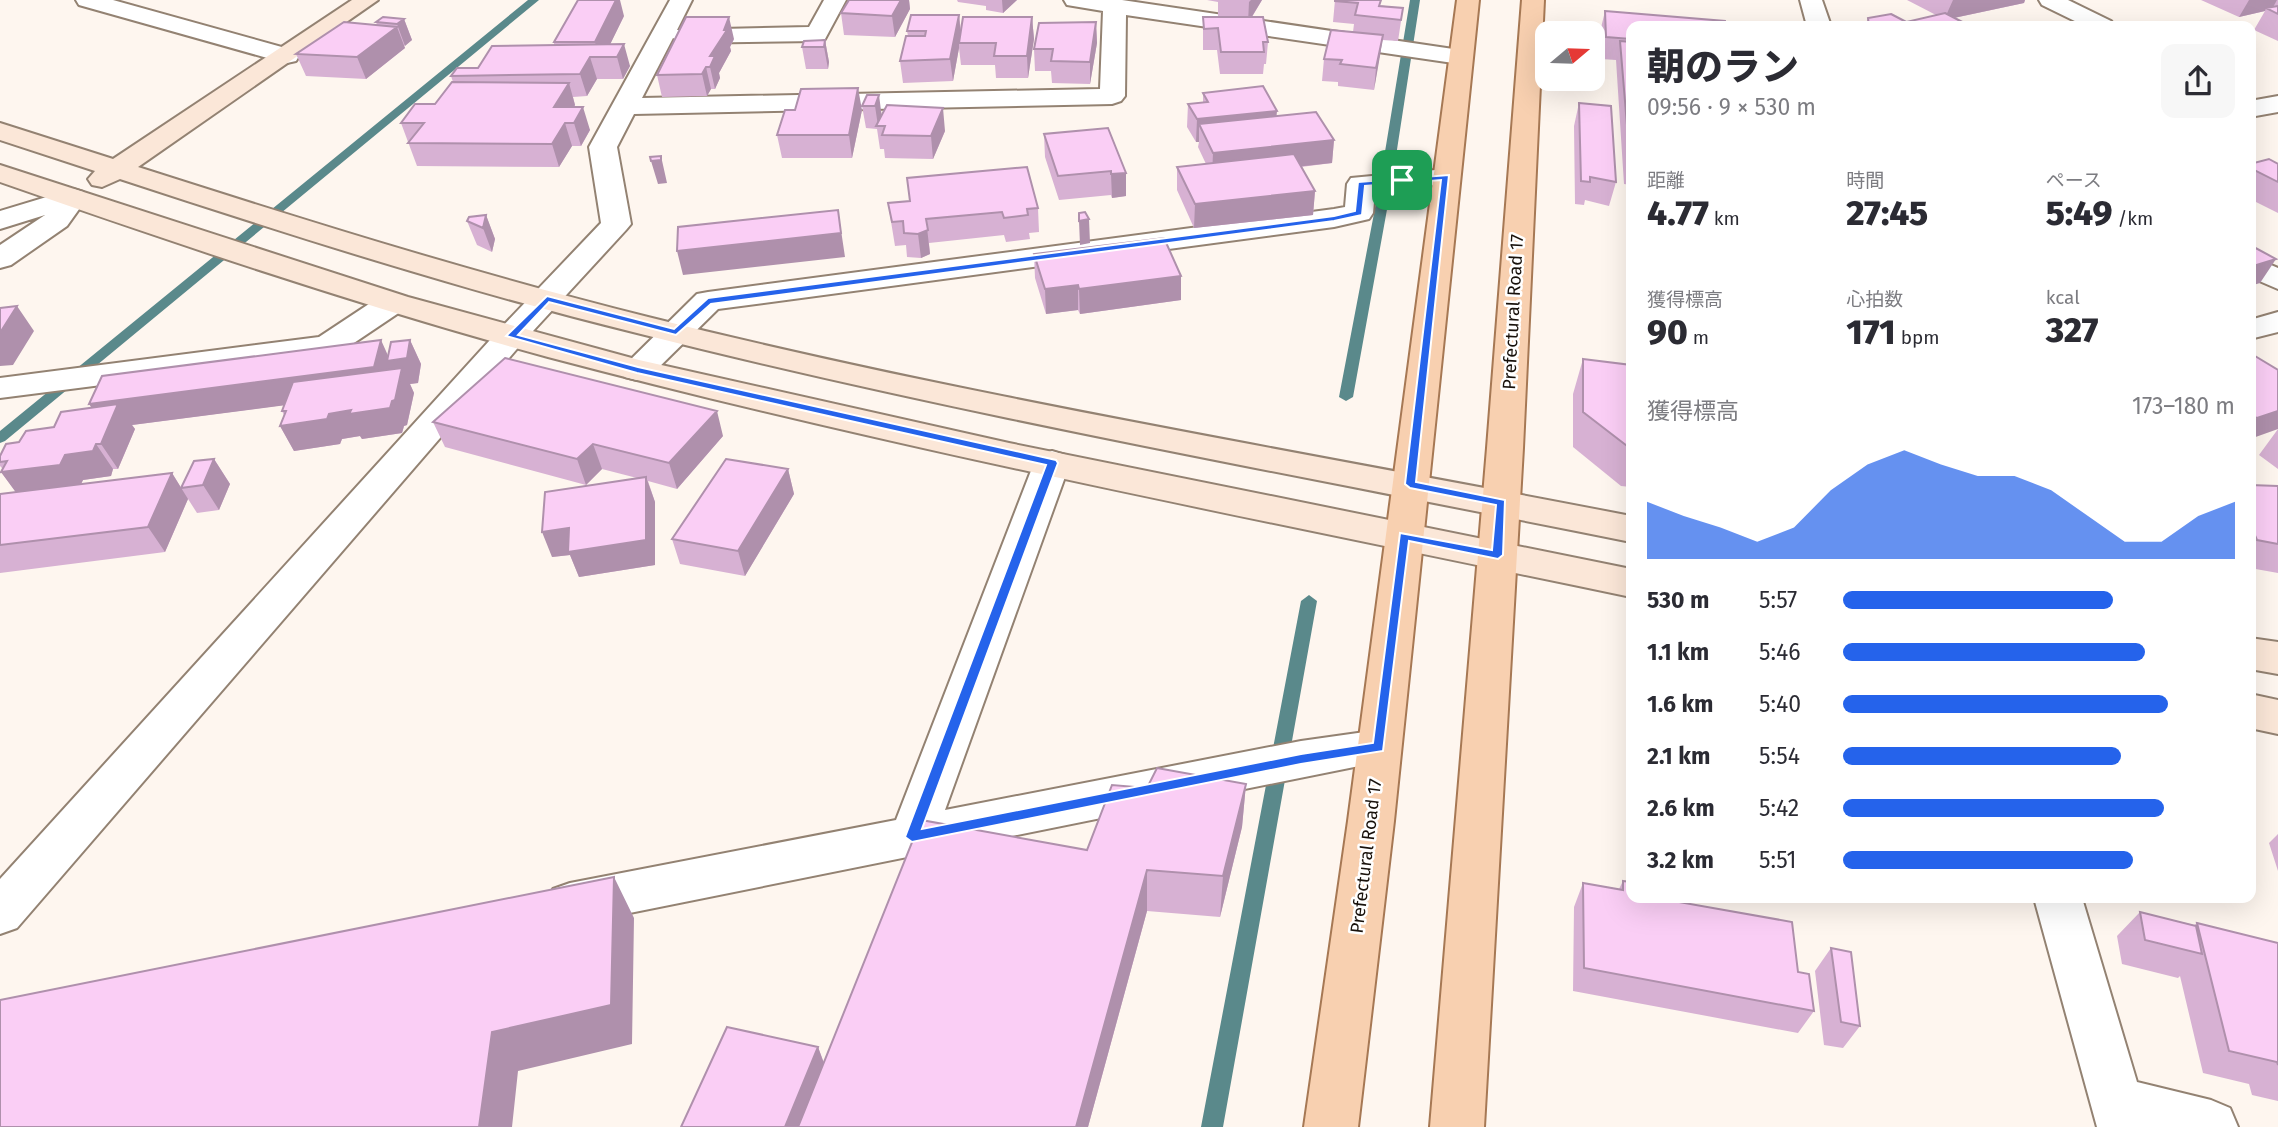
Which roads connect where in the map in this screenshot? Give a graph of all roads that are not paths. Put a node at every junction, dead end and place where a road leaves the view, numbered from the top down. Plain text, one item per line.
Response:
1 (87, 0) edge
2 (368, 0) edge
3 (681, 0) edge
4 (835, 0) edge
5 (1075, 0) edge
6 (1468, 0) edge
7 (1532, 0) edge
8 (1811, 0) edge
9 (2059, 1) edge
10 (124, 4) edge
11 (1115, 6) junction
12 (1817, 21) edge
13 (2094, 21) edge
14 (663, 36) junction
15 (288, 56) junction
16 (1460, 57) junction
17 (623, 106) junction
18 (0, 131) edge
19 (117, 169) junction
20 (0, 173) edge
21 (1446, 177) junction
22 (73, 198) junction
23 (0, 220) edge
24 (0, 260) edge
25 (2256, 268) edge
26 (2278, 280) edge
27 (547, 299) junction
28 (392, 303) junction
29 (2278, 322) edge
30 (2256, 329) edge
31 (676, 332) junction
32 (511, 336) junction
33 (637, 370) junction
34 (13, 386) edge
35 (1052, 463) junction
36 (1410, 484) junction
37 (1502, 503) junction
38 (1626, 527) edge
39 (1404, 536) junction
40 (1498, 555) junction
41 (1626, 582) edge
42 (2256, 654) edge
43 (2278, 658) edge
44 (2256, 712) edge
45 (2278, 717) edge
46 (1379, 747) junction
47 (912, 837) junction
48 (2059, 903) edge
49 (531, 912) edge
50 (0, 913) edge
51 (2120, 1115) edge
52 (1331, 1127) edge
53 (1457, 1127) edge
54 (2211, 1127) edge

1 - 10 street
2 - 15 street
3 - 14 street
4 - 14 street
5 - 11 street
6 - 16 main road, Prefectural Road 17
7 - 37 main road, Prefectural Road 17
8 - 12 street
9 - 13 street
10 - 15 street
11 - 16 street
11 - 17 street
14 - 17 street
15 - 19 street
16 - 21 main road, Prefectural Road 17
17 - 27 street
18 - 19 street
19 - 22 street
19 - 27 street
20 - 22 street
21 - 31 street
21 - 36 main road, Prefectural Road 17
22 - 23 street
22 - 24 street
22 - 28 street
25 - 26 street
27 - 31 street
27 - 32 street
28 - 32 street
28 - 34 street
29 - 30 street
31 - 33 street
31 - 36 street
32 - 33 street
32 - 50 street
33 - 35 street
35 - 39 street
35 - 47 street
36 - 37 street
36 - 39 main road, Prefectural Road 17
37 - 38 street
37 - 40 main road, Prefectural Road 17
39 - 40 street
39 - 46 main road, Prefectural Road 17
40 - 41 street
40 - 53 main road, Prefectural Road 17
42 - 43 street
44 - 45 street
46 - 47 street
46 - 52 main road, Prefectural Road 17
47 - 49 street
48 - 51 street
51 - 54 street

